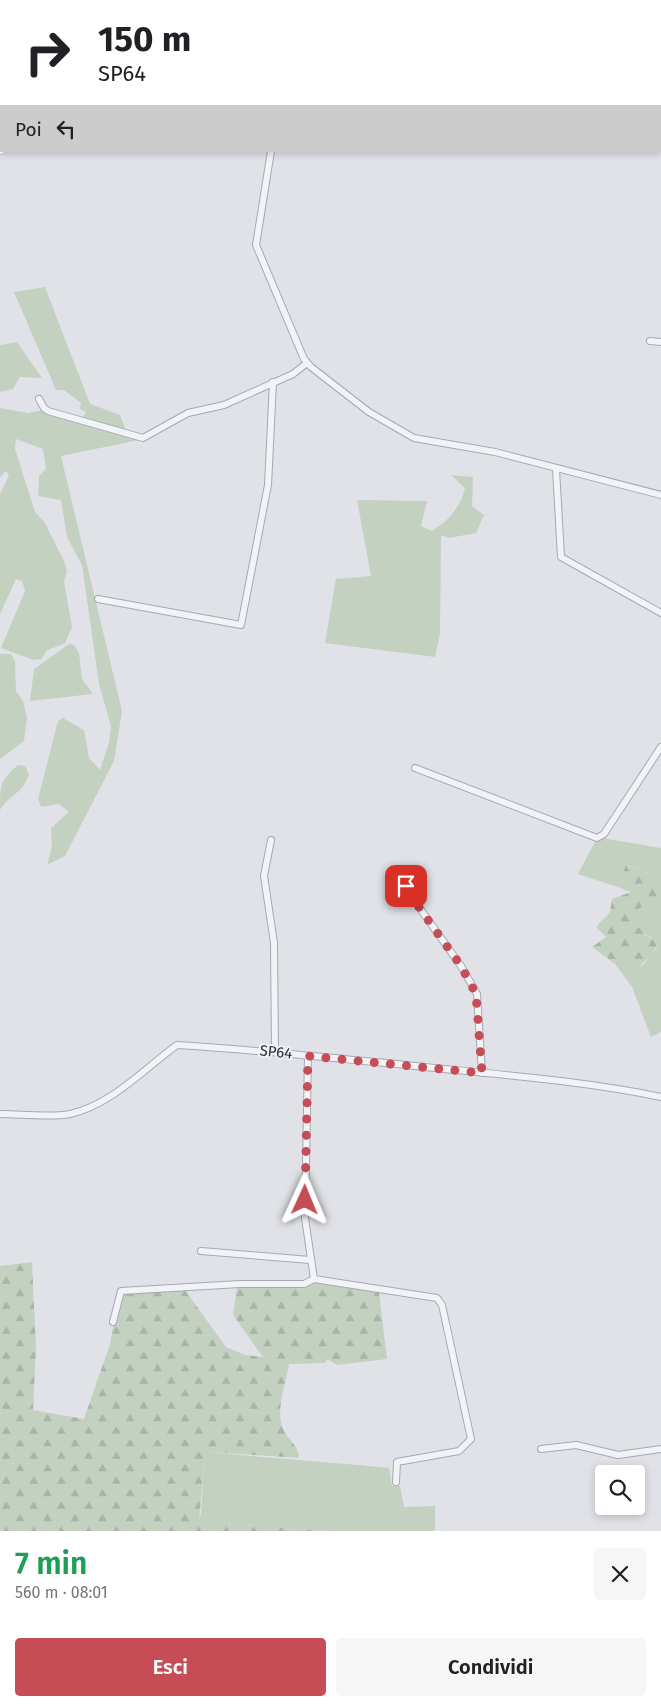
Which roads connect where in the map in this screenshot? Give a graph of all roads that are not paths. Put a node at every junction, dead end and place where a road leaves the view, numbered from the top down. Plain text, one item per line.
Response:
1 (271, 152) edge
2 (650, 341) dead end
3 (661, 342) edge
4 (307, 363) junction
5 (273, 382) junction
6 (39, 399) dead end
7 (556, 469) junction
8 (661, 495) edge
9 (98, 599) dead end
10 (661, 613) edge
11 (661, 747) edge
12 (415, 768) dead end
13 (270, 840) dead end
14 (415, 883) dead end
15 (275, 1051) junction
16 (308, 1056) junction
17 (482, 1073) junction
18 (661, 1097) edge
19 (0, 1114) edge
20 (201, 1251) dead end
21 (310, 1260) junction
22 (314, 1279) junction
23 (113, 1322) dead end
24 (541, 1449) dead end
25 (661, 1449) edge
26 (396, 1482) dead end

1 - 4 street
2 - 3 street
4 - 5 street
4 - 7 street
5 - 6 street
5 - 9 street
7 - 8 street
7 - 10 street
11 - 12 street
13 - 15 street
14 - 17 street
15 - 16 street, SP64 / SP64
15 - 19 street, SP64 / SP64
16 - 17 street, SP64 / SP64
16 - 21 street
17 - 18 street, SP64 / SP64
20 - 21 street
21 - 22 street
22 - 23 street
22 - 26 street
24 - 25 street

